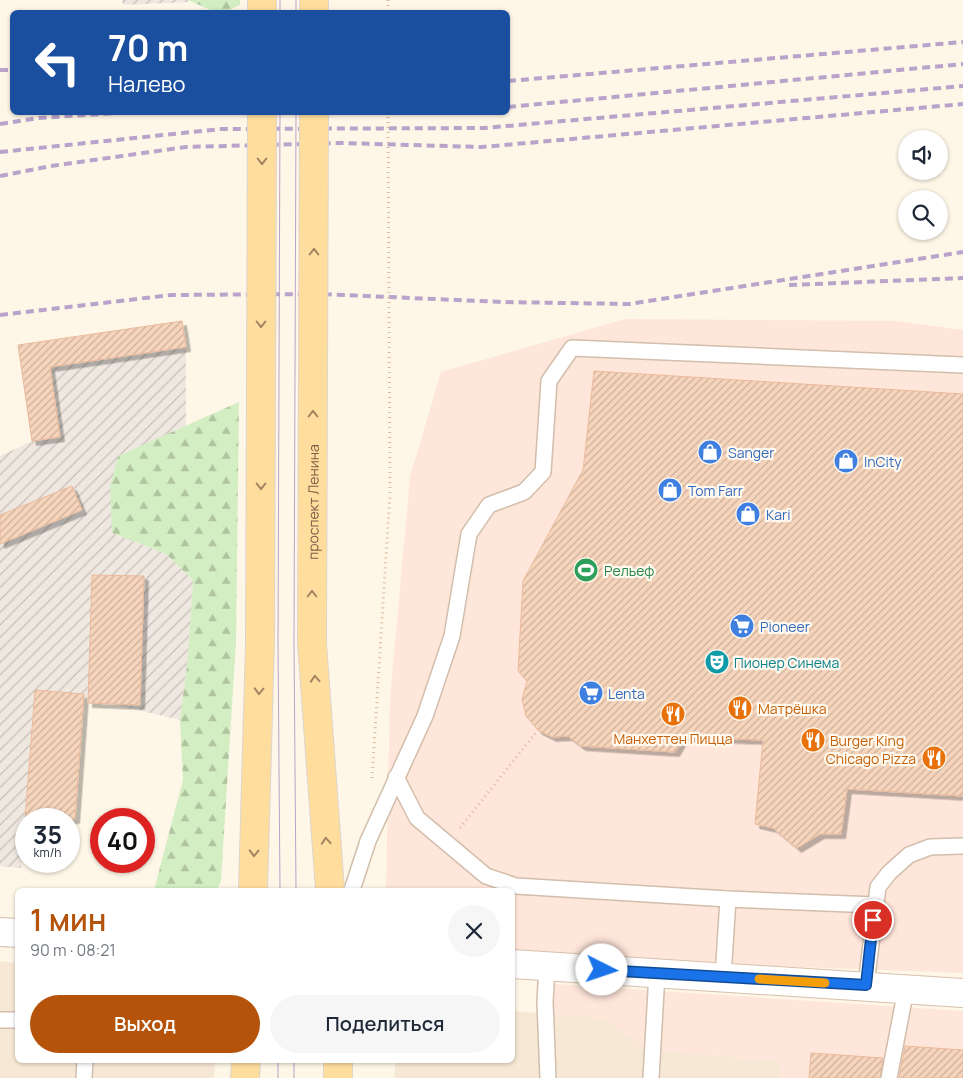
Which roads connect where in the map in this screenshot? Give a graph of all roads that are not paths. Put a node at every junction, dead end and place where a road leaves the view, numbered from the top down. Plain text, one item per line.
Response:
1 (262, 115) edge
2 (314, 115) edge
3 (963, 365) edge
4 (396, 777) junction
5 (963, 846) edge
6 (252, 888) edge
7 (330, 888) edge
8 (353, 888) edge
9 (728, 899) junction
10 (875, 905) junction
11 (0, 932) edge
12 (15, 933) edge
13 (515, 964) edge
14 (547, 966) junction
15 (657, 973) junction
16 (723, 977) junction
17 (866, 985) junction
18 (906, 989) junction
19 (963, 993) edge
20 (0, 1020) edge
21 (15, 1020) edge
22 (85, 1063) edge
23 (246, 1063) edge
24 (338, 1063) edge
25 (84, 1078) edge
26 (245, 1078) edge
27 (338, 1078) edge
28 (548, 1078) edge
29 (651, 1078) edge
30 (889, 1078) edge

1 -> 6 main road, bridge
7 -> 2 main road, проспект Ленина, bridge
3 - 4 lane
4 - 8 lane
4 - 9 lane
5 - 10 lane
9 - 10 lane
9 - 16 lane
10 - 17 lane
11 - 12 street
13 - 14 street
14 - 15 street
14 - 28 lane
15 - 16 street
15 - 29 lane
16 - 17 street
17 - 18 street
18 - 19 street
18 - 30 lane
20 - 21 lane
22 - 25 lane
23 - 26 main road
24 - 27 main road

